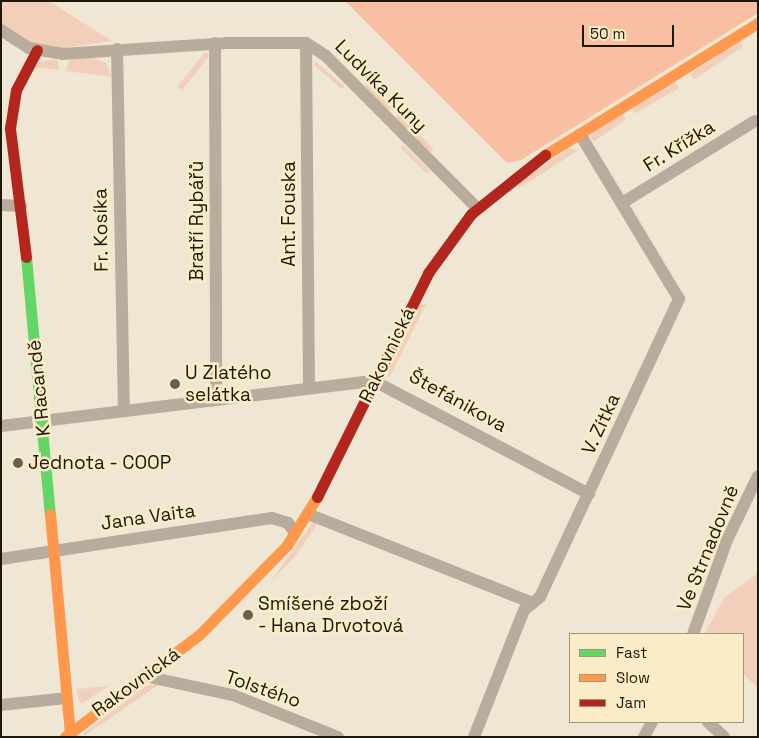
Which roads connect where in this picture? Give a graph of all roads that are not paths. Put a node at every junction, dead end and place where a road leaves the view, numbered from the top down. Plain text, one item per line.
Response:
1 (758, 23) edge
2 (1, 30) edge
3 (306, 43) junction
4 (215, 44) junction
5 (117, 49) junction
6 (37, 50) junction
7 (755, 121) dead end
8 (580, 134) junction
9 (622, 203) junction
10 (1, 205) edge
11 (21, 206) junction
12 (477, 208) junction
13 (374, 380) junction
14 (309, 385) junction
15 (216, 398) junction
16 (124, 410) junction
17 (42, 420) junction
18 (1, 426) edge
19 (758, 476) edge
20 (589, 494) junction
21 (308, 514) junction
22 (295, 533) junction
23 (53, 549) junction
24 (1, 559) edge
25 (533, 603) junction
26 (693, 633) edge
27 (144, 676) junction
28 (66, 698) junction
29 (1, 705) edge
30 (651, 723) edge
31 (709, 723) edge
32 (67, 734) edge
33 (338, 737) edge
34 (474, 737) edge
35 (644, 737) edge
36 (724, 737) edge

1 - 8 main road, Rakovnická
2 - 6 street, Ludvíka Kuny
3 - 4 street, Ludvíka Kuny
3 - 12 street, Ludvíka Kuny
3 - 14 street, Ant. Fouska
4 - 5 street, Ludvíka Kuny
4 - 15 street, Bratří Rybářů
5 - 6 street, Ludvíka Kuny
5 - 16 street, Fr. Kosíka
6 - 11 main road, K Racandě
7 - 9 street, Fr. Křížka
8 - 9 street, V. Zítka
8 - 12 main road, Rakovnická
9 - 20 street, V. Zítka
10 - 11 street
11 - 17 main road, K Racandě
12 - 13 main road, Rakovnická
13 - 14 street
13 - 20 street, Štefánikova
13 - 21 main road, Rakovnická
14 - 15 street
15 - 16 street
16 - 17 street
17 - 18 street
17 - 23 main road, K Racandě
19 - 26 street, Ve Strnadovně
20 - 25 street, V. Zítka
21 - 22 main road, Rakovnická
21 - 25 street
22 - 23 street, Jana Vaita
22 - 27 main road, Rakovnická
23 - 24 street, Jana Vaita
23 - 28 main road, K Racandě
25 - 34 street, V. Zítka
27 - 32 main road, Rakovnická
27 - 33 street, Tolstého
28 - 29 street
28 - 32 main road, K Racandě
30 - 35 street
31 - 36 street

